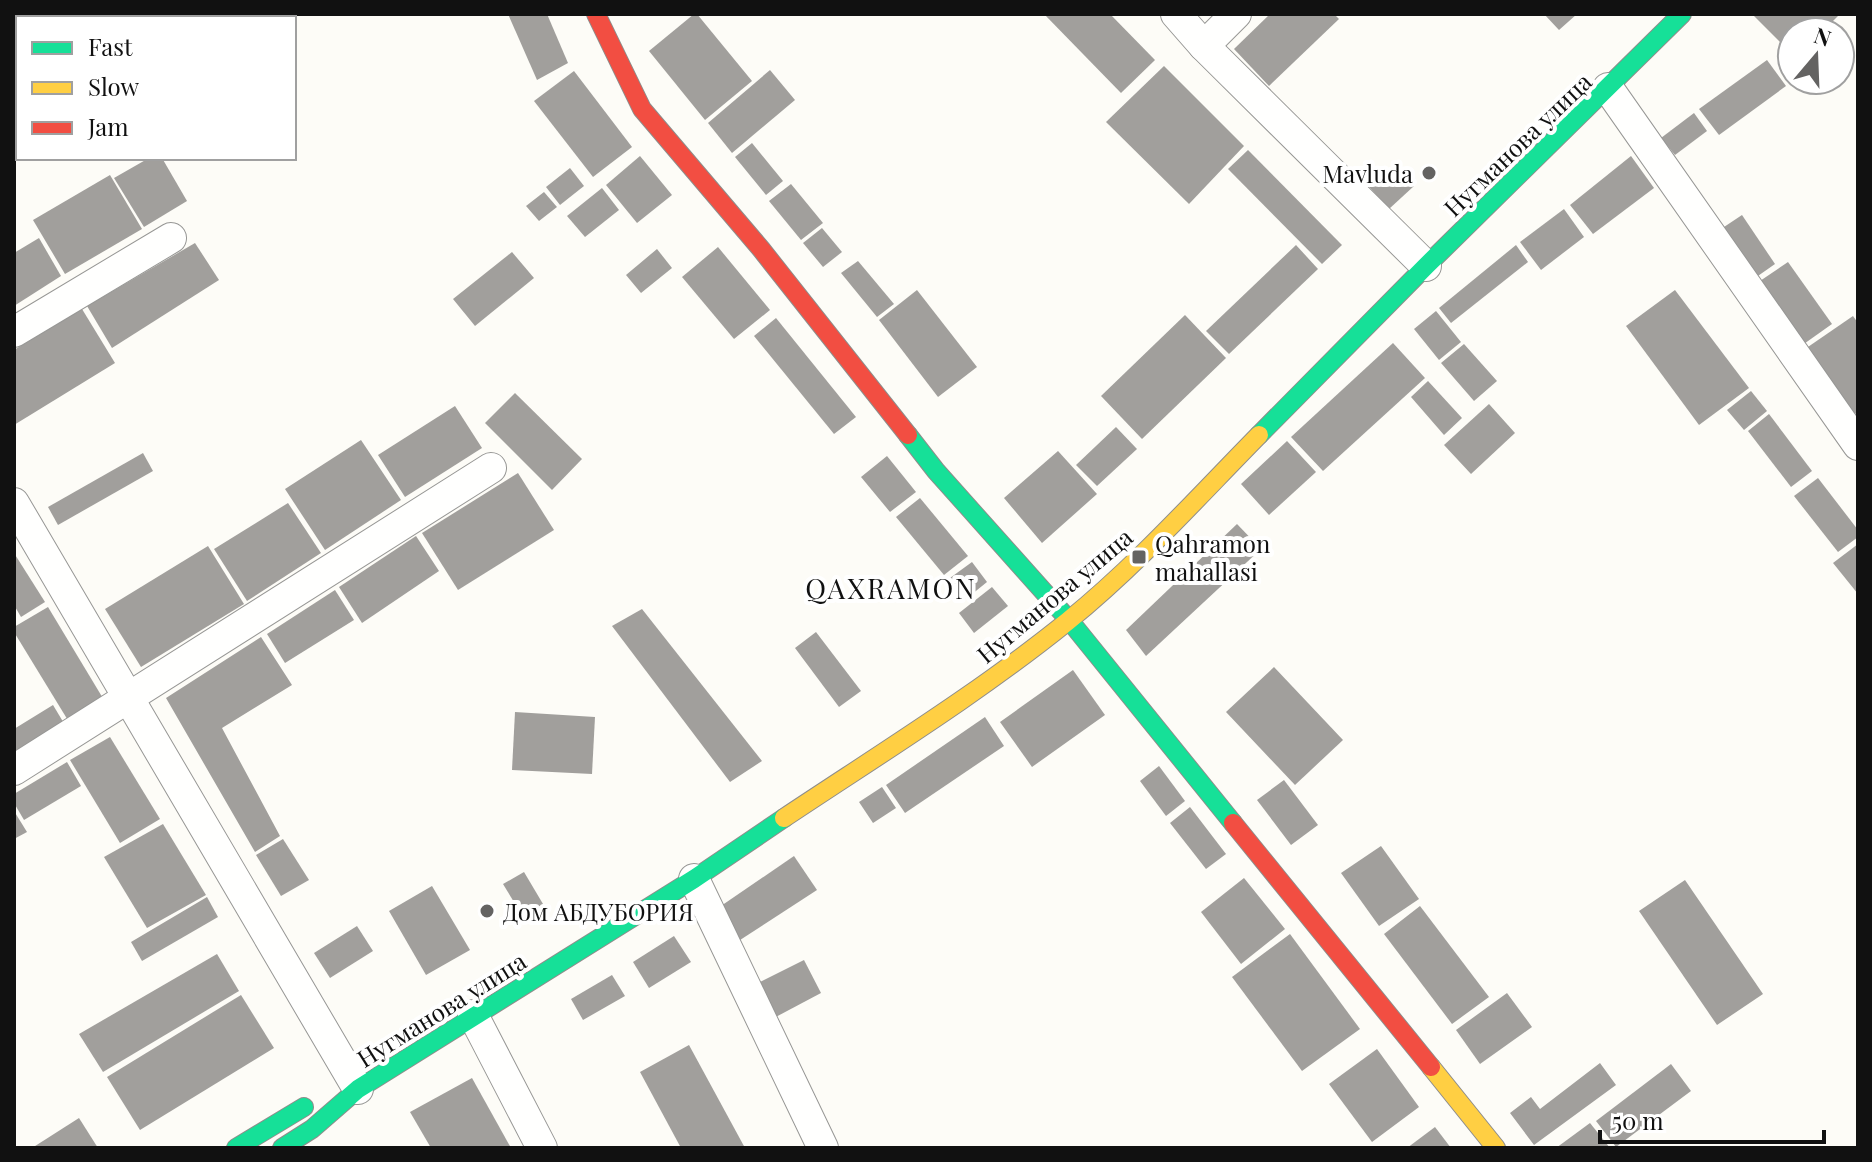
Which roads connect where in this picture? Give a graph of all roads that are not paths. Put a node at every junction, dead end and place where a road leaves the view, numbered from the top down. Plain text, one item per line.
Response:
1 (596, 14) edge
2 (1176, 14) edge
3 (1236, 14) edge
4 (1682, 14) edge
5 (1204, 46) junction
6 (1608, 88) junction
7 (171, 238) dead end
8 (1426, 266) junction
9 (14, 332) edge
10 (1858, 445) edge
11 (491, 468) dead end
12 (14, 503) edge
13 (1069, 620) junction
14 (129, 698) junction
15 (14, 770) edge
16 (694, 879) junction
17 (473, 1015) junction
18 (358, 1089) junction
19 (236, 1148) edge
20 (282, 1148) edge
21 (542, 1148) edge
22 (823, 1148) edge
23 (1496, 1148) edge

1 - 13 main road
2 - 5 street
3 - 5 street
4 - 6 main road, Нугманова улица
5 - 8 street
6 - 8 main road, Нугманова улица
6 - 10 street
7 - 9 street
8 - 13 main road, Нугманова улица
11 - 14 street
12 - 14 street
13 - 16 main road, Нугманова улица
13 - 23 main road
14 - 15 street
14 - 18 street
16 - 17 main road, Нугманова улица
16 - 22 street
17 - 18 main road, Нугманова улица
17 - 21 street
18 - 19 main road, Нугманова улица
18 - 20 main road, Нугманова улица

